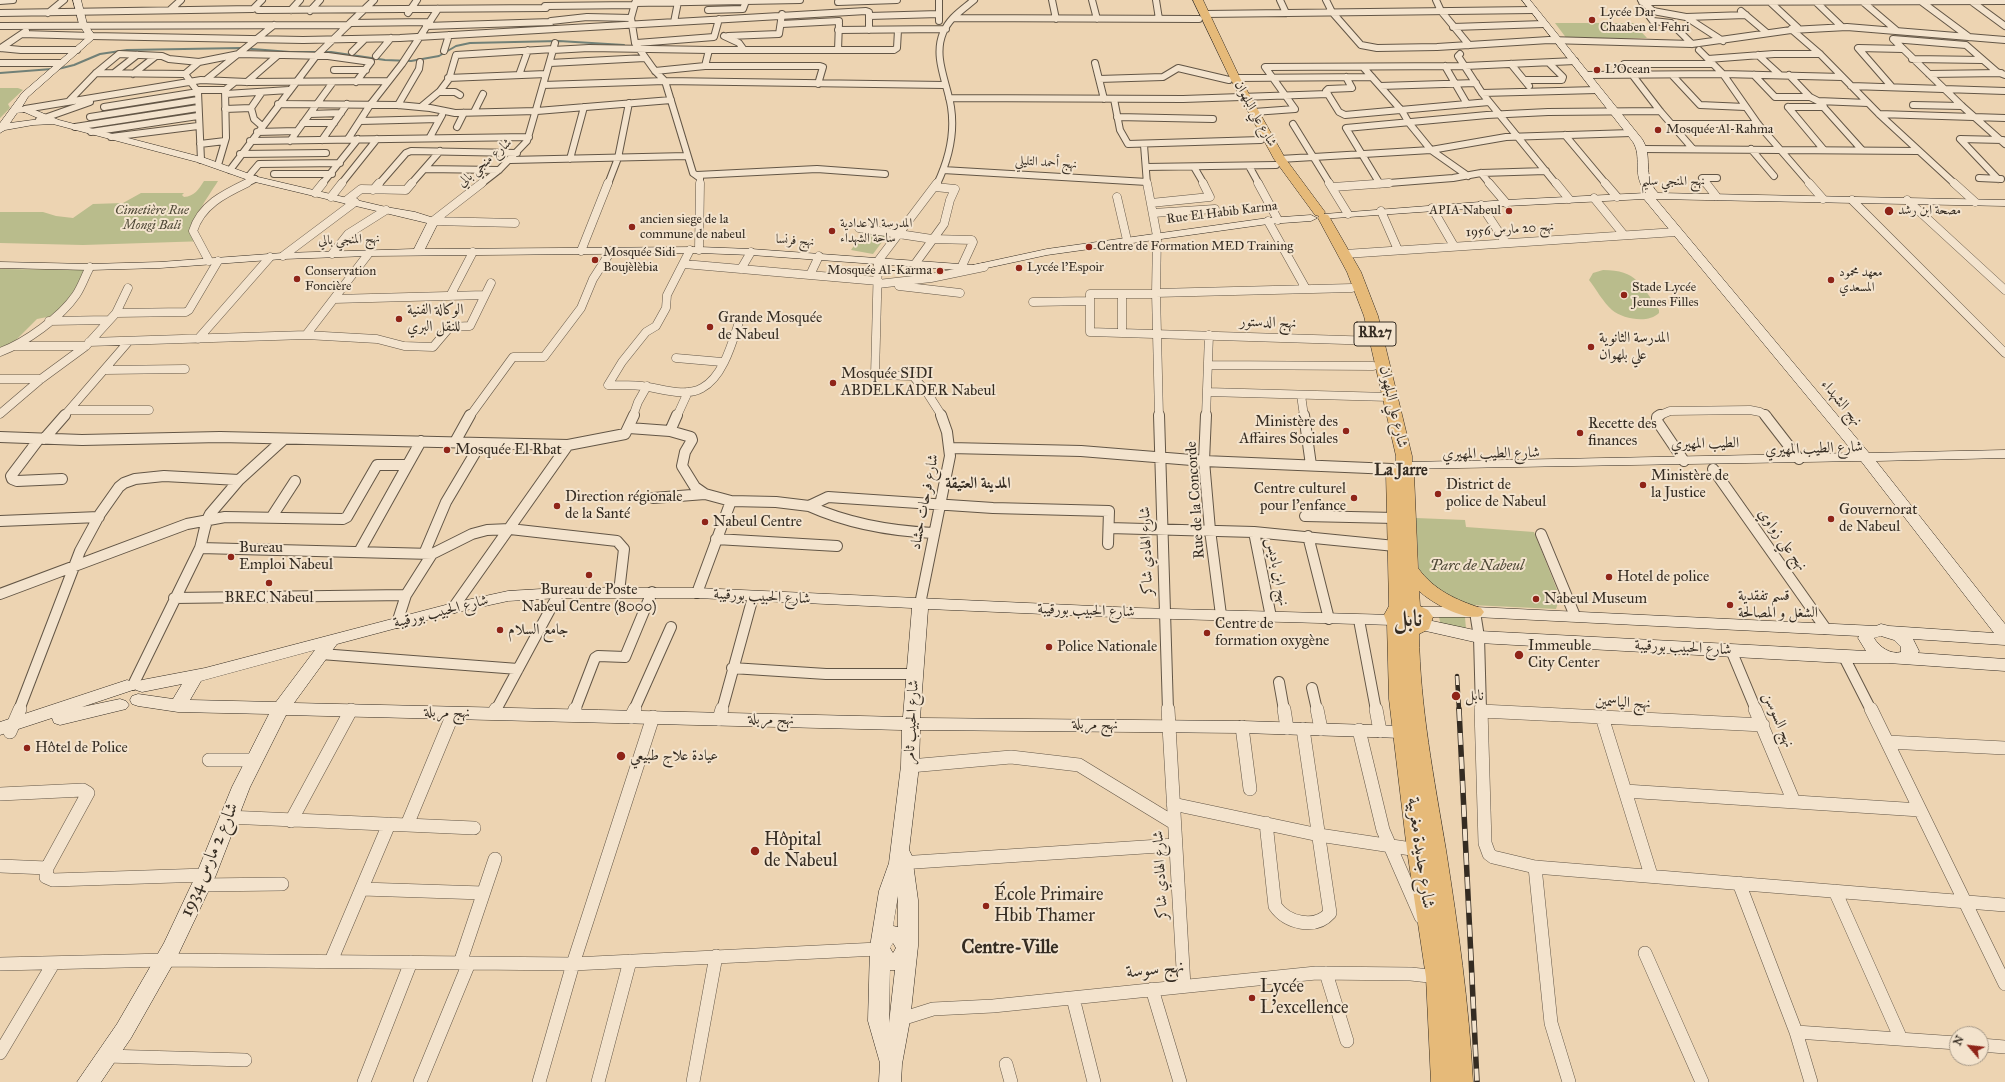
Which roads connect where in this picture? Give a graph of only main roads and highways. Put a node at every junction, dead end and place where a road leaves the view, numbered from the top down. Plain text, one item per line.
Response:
1 (1191, 0) edge
2 (1198, 0) edge
3 (1202, 16) junction
4 (1242, 97) junction
5 (1278, 162) junction
6 (1316, 216) junction
7 (1372, 341) junction
8 (1384, 397) junction
9 (1401, 469) junction
10 (1408, 566) junction
11 (1475, 612) road end
12 (1407, 619) junction
13 (1410, 732) junction
14 (1443, 1082) edge
15 (1461, 1082) edge

1 - 3 main road, RR27
2 - 3 main road, RR27
3 - 4 main road, شارع علي البلهوان / RR27
4 - 5 main road, شارع علي البلهوان / RR27
4 - 5 main road, شارع علي البلهوان / RR27
5 - 6 main road, شارع علي البلهوان / RR27
6 - 7 main road, شارع علي البلهوان / RR27
6 - 7 main road, شارع علي البلهوان / RR27
7 - 8 main road, شارع علي البلهوان / RR27
7 - 8 main road, شارع علي البلهوان / RR27
8 - 9 main road, شارع علي البلهوان / RR27
9 - 10 main road, شارع علي البلهوان / RR27
9 - 12 main road, شارع علي البلهوان / RR27
10 - 11 main road
10 - 12 main road, شارع علي البلهوان / RR27
12 - 13 main road, شارع جديدة مغربية
13 - 14 main road, شارع جديدة مغربية
13 - 15 main road, شارع جديدة مغربية

